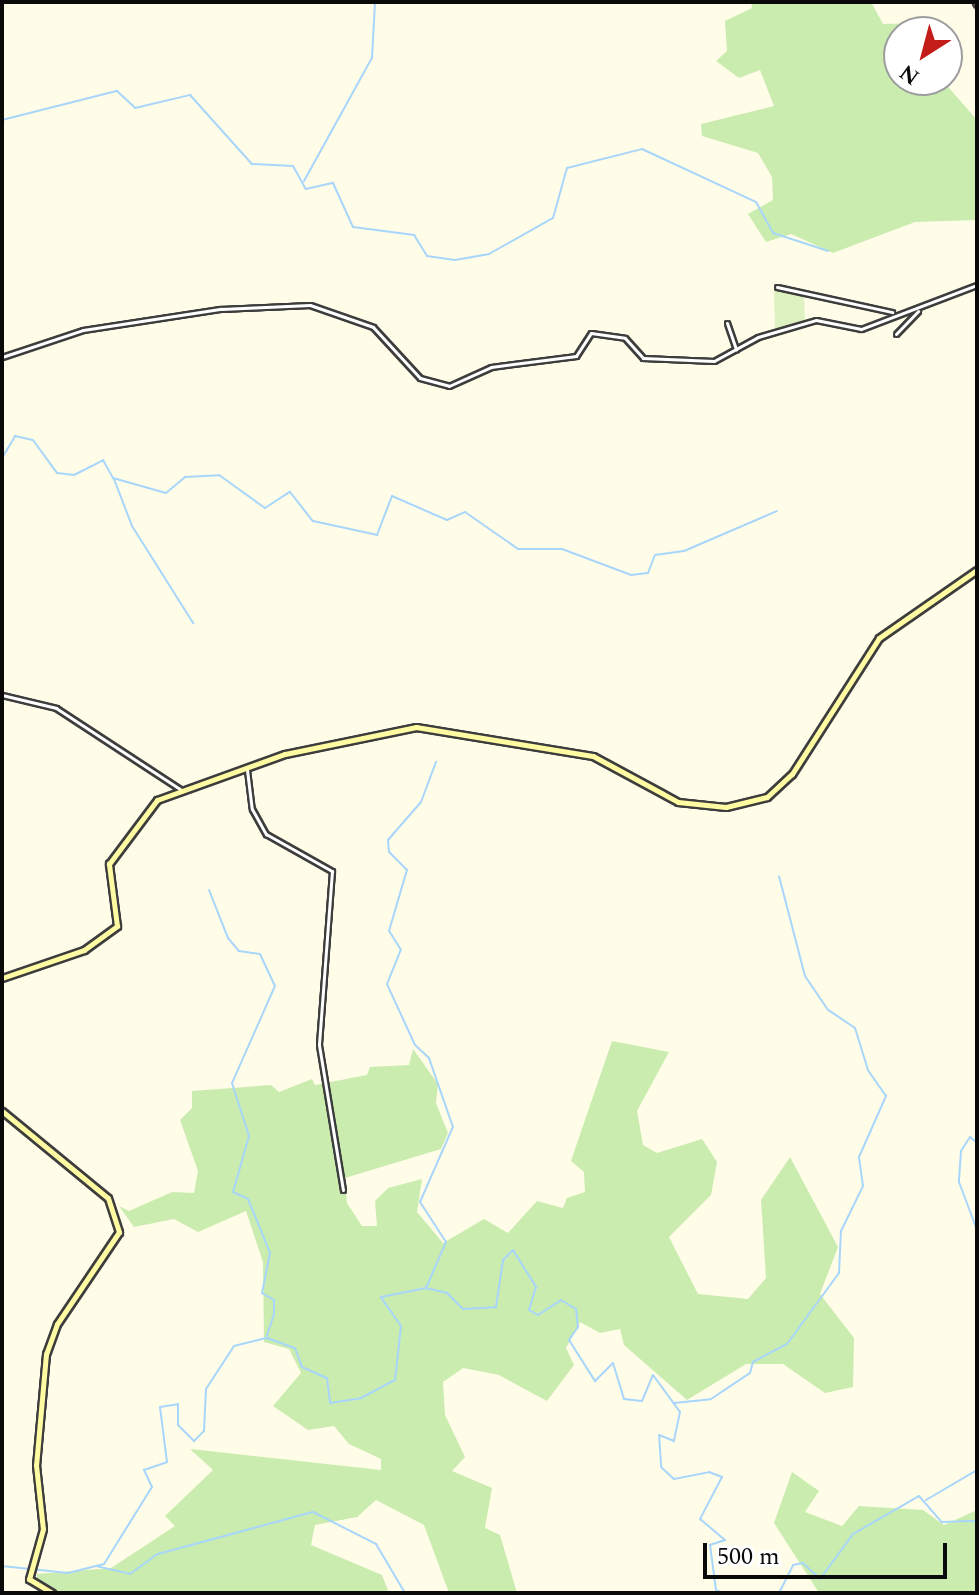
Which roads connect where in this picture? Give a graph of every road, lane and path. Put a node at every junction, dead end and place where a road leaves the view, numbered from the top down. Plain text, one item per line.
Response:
1 (977, 285) edge
2 (777, 287) dead end
3 (918, 311) junction
4 (896, 312) junction
5 (727, 323) dead end
6 (896, 334) dead end
7 (736, 349) junction
8 (2, 357) edge
9 (977, 570) edge
10 (2, 695) edge
11 (247, 766) junction
12 (180, 789) junction
13 (2, 978) edge
14 (2, 1111) edge
15 (343, 1190) dead end
16 (52, 1593) edge

1 - 3 street
2 - 4 street
3 - 4 street
3 - 6 street
4 - 7 street
5 - 7 street
7 - 8 street
9 - 11 street
10 - 12 street
11 - 12 street
11 - 15 street
12 - 13 street
14 - 16 street

